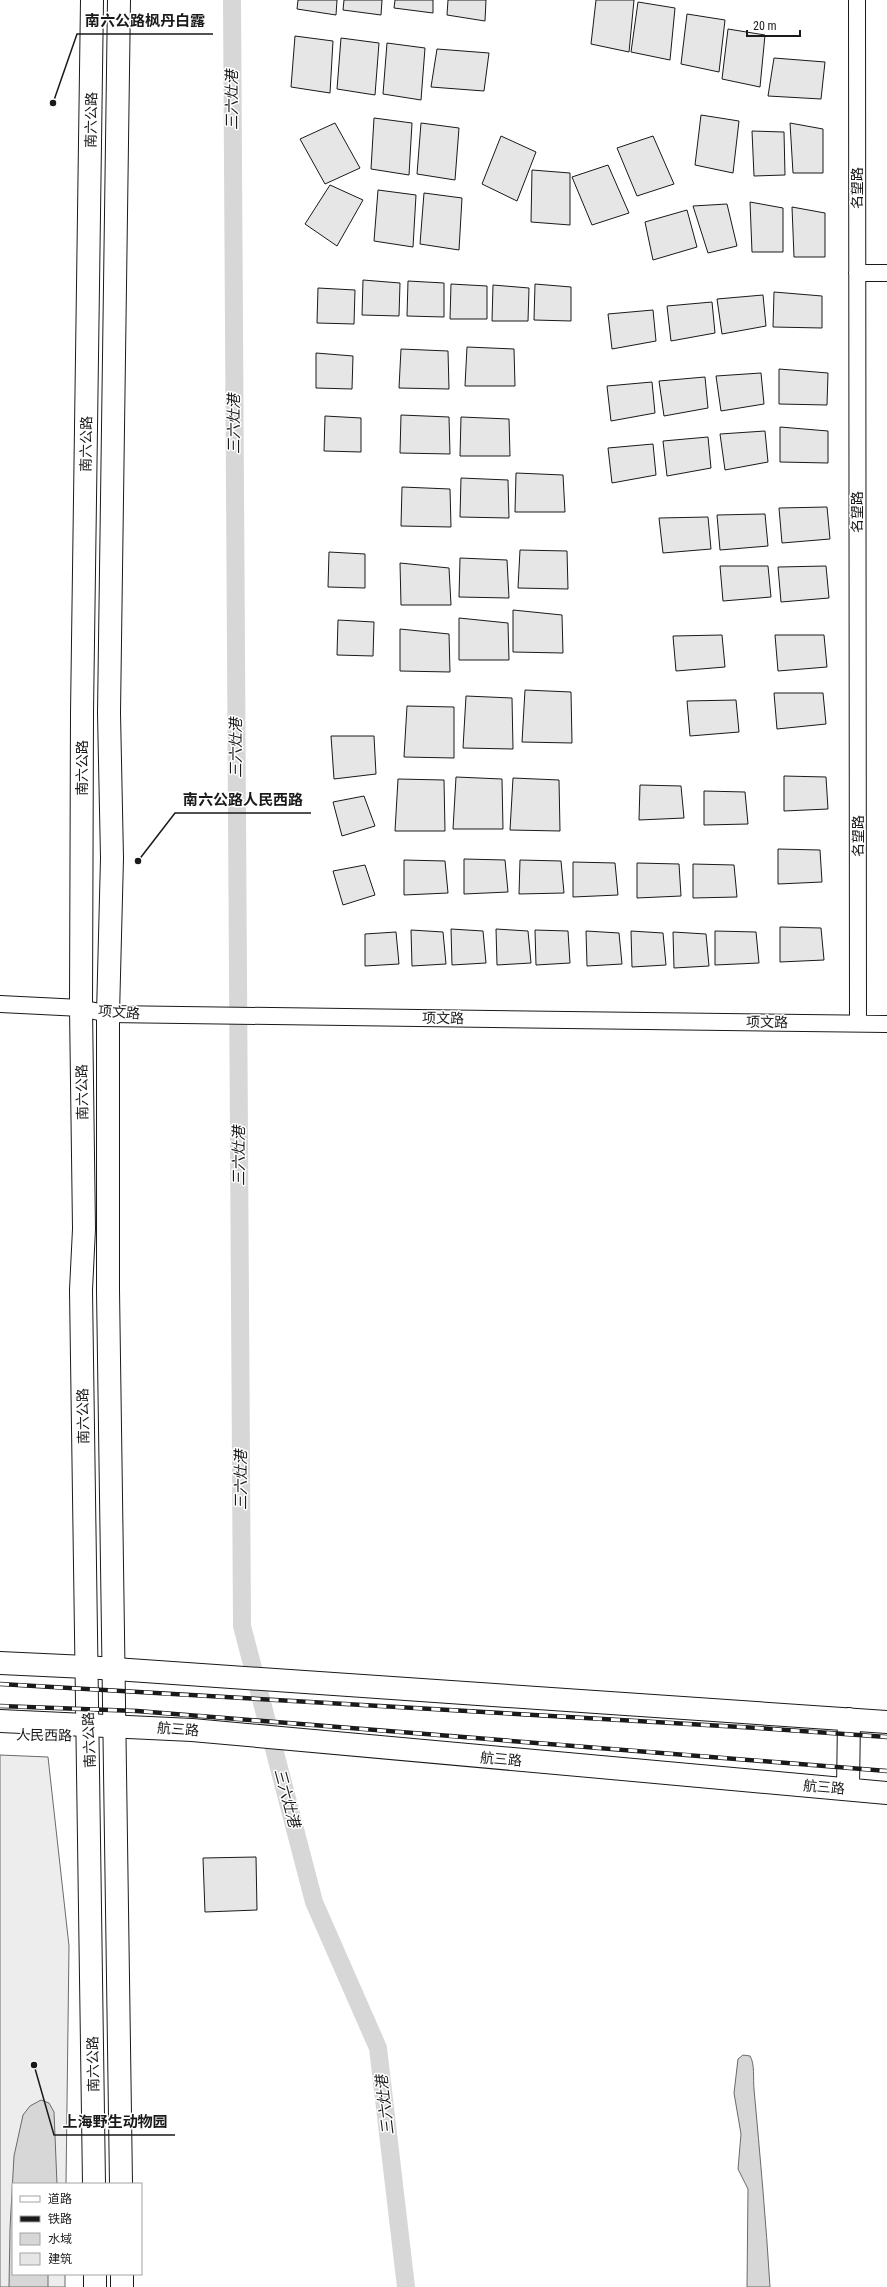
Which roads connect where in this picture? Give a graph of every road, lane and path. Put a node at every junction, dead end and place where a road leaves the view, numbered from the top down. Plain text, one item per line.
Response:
1 (92, 0) edge
2 (118, 0) edge
3 (857, 0) edge
4 (857, 273) junction
5 (887, 273) edge
6 (0, 1004) edge
7 (81, 1008) junction
8 (108, 1014) junction
9 (858, 1024) junction
10 (887, 1024) edge
11 (0, 1664) edge
12 (86, 1667) junction
13 (115, 1669) junction
14 (849, 1719) junction
15 (0, 1721) edge
16 (887, 1722) edge
17 (115, 1725) junction
18 (89, 1730) junction
19 (0, 1734) edge
20 (848, 1789) junction
21 (887, 1792) edge
22 (94, 2183) edge
23 (121, 2183) edge
24 (95, 2275) edge
25 (122, 2275) edge
26 (95, 2287) edge
27 (122, 2287) edge

1 - 7 main road, 南六公路
2 - 8 main road, 南六公路
3 - 4 street, 名望路
4 - 5 street
4 - 9 street, 名望路
6 - 7 street, 项文路
7 - 8 street, 项文路
7 - 12 main road, 南六公路
8 - 9 street, 项文路
8 - 13 main road, 南六公路
9 - 10 street, 项文路
11 - 12 main road
12 - 13 main road
12 - 18 main road, 南六公路
13 - 14 main road
13 - 17 main road, 南六公路
14 - 16 main road
14 - 20 main road
15 - 18 main road, 人民西路
17 - 18 main road, 人民西路
17 - 20 main road, 航三路
17 - 23 main road, 南六公路
18 - 19 main road, 人民西路
18 - 22 main road, 南六公路
20 - 21 main road, 航三路
24 - 26 main road
25 - 27 main road

